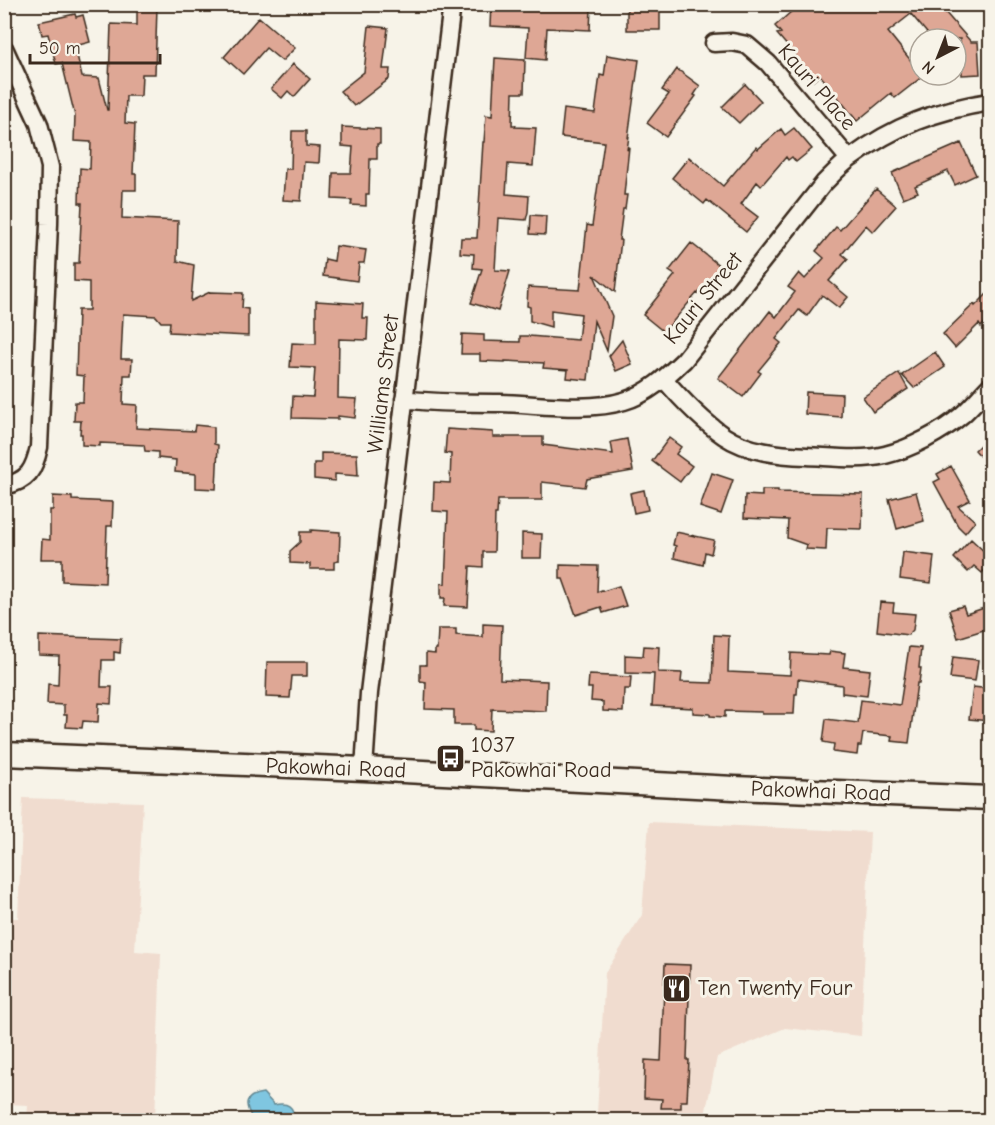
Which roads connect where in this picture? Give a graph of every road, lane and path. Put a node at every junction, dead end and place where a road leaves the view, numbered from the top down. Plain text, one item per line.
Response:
1 (452, 4) edge
2 (714, 43) dead end
3 (4, 48) edge
4 (990, 102) edge
5 (849, 159) junction
6 (664, 379) junction
7 (990, 386) edge
8 (404, 399) junction
9 (4, 486) edge
10 (4, 754) edge
11 (364, 769) junction
12 (990, 798) edge

1 - 8 street, Williams Street
2 - 5 street, Kauri Place
3 - 9 street
4 - 5 street, Kauri Street
5 - 6 street, Kauri Street
6 - 7 street
6 - 8 street, Kauri Street
8 - 11 street, Williams Street
10 - 11 main road, Pakowhai Road
11 - 12 main road, Pakowhai Road

